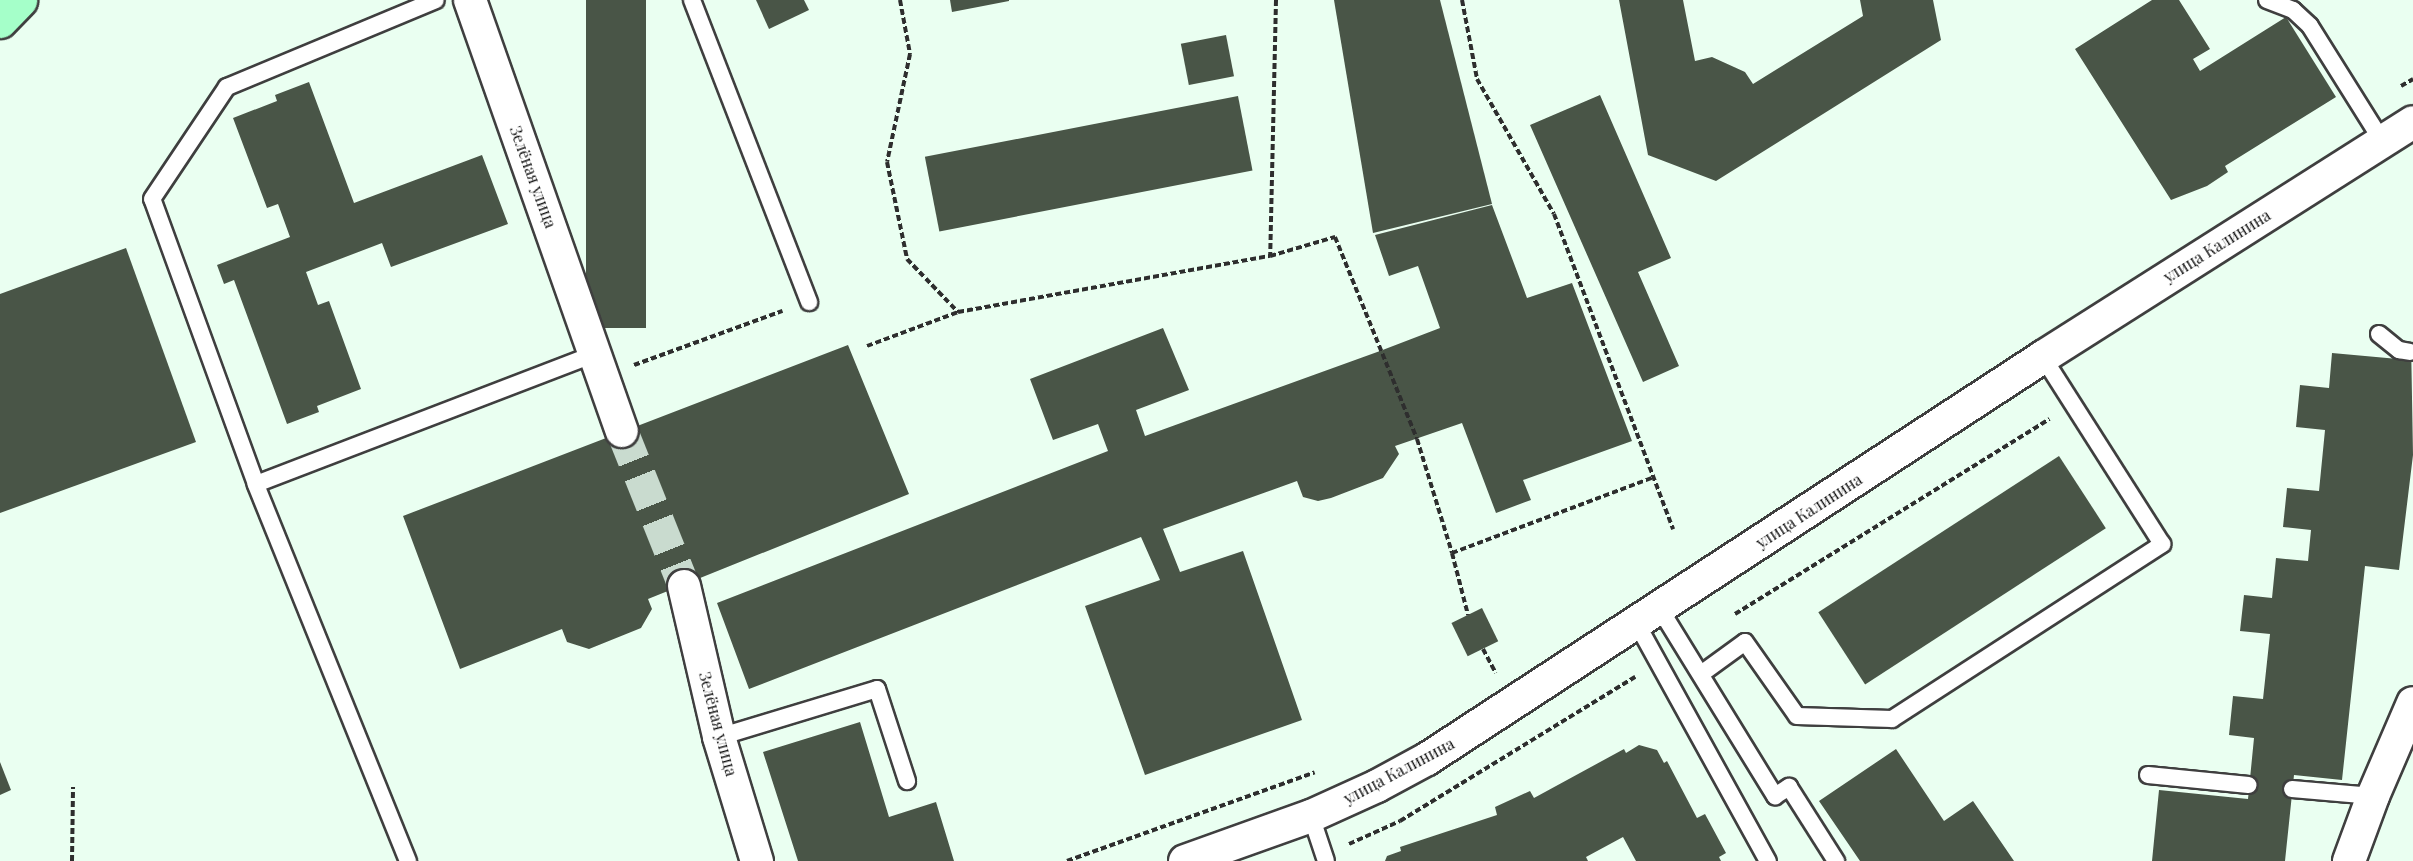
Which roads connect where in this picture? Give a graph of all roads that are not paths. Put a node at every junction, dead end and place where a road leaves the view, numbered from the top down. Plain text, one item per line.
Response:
1 (20, 0) edge
2 (436, 0) edge
3 (470, 0) edge
4 (692, 0) edge
5 (2267, 0) edge
6 (0, 21) edge
7 (2413, 122) edge
8 (2382, 141) junction
9 (809, 302) road end
10 (2379, 334) dead end
11 (2410, 352) dead end
12 (2043, 357) junction
13 (599, 365) junction
14 (622, 431) tunnel mouth
15 (256, 484) junction
16 (684, 586) tunnel mouth
17 (1649, 616) junction
18 (1701, 674) junction
19 (2413, 702) edge
20 (719, 737) junction
21 (2148, 775) dead end
22 (907, 781) dead end
23 (2250, 785) dead end
24 (2292, 789) dead end
25 (2373, 796) junction
26 (1311, 816) junction
27 (1239, 852) edge
28 (408, 861) edge
29 (757, 861) edge
30 (1185, 861) edge
31 (1326, 861) edge
32 (1768, 861) edge
33 (1836, 861) edge
34 (2349, 861) edge

1 - 6 main road
2 - 15 lane
3 - 13 street, Зелёная улица
4 - 9 lane
5 - 8 lane
7 - 8 street, улица Калинина
8 - 12 street, улица Калинина
10 - 11 lane
12 - 17 street, улица Калинина
12 - 18 lane
13 - 14 street, Зелёная улица
13 - 15 lane
15 - 28 lane
16 - 20 street, Зелёная улица
17 - 18 lane
17 - 26 street, улица Калинина
17 - 32 lane
18 - 33 lane
19 - 25 street
20 - 22 lane
20 - 29 street, Зелёная улица
21 - 23 lane
24 - 25 lane
25 - 34 street
26 - 27 street, улица Калинина
26 - 31 lane
27 - 30 street, улица Калинина

